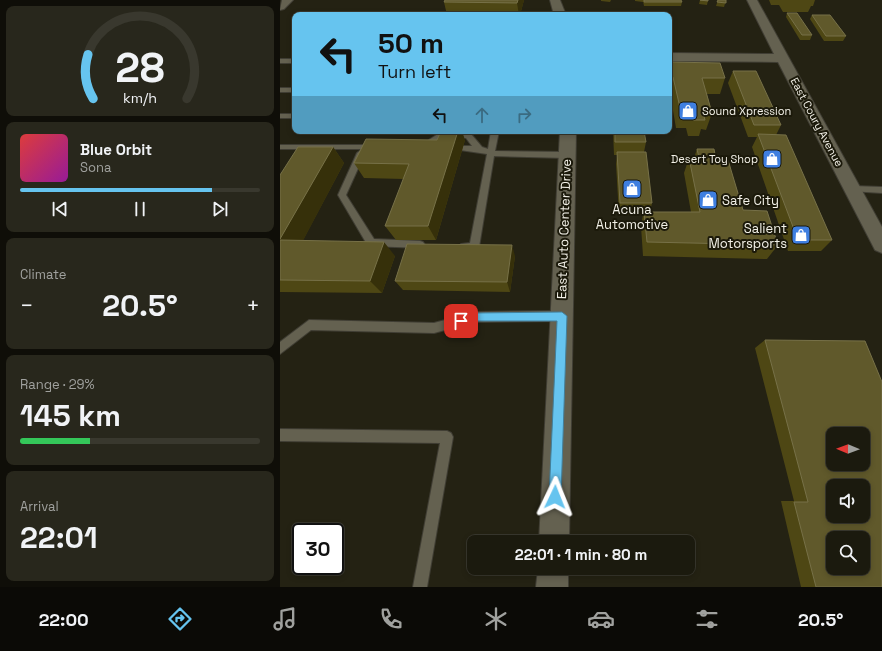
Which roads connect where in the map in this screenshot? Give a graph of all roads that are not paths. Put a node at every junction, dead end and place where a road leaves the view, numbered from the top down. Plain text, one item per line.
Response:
1 (288, 0) edge
2 (556, 0) edge
3 (752, 0) edge
4 (280, 7) edge
5 (559, 12) edge
6 (672, 57) edge
7 (782, 58) junction
8 (280, 61) edge
9 (292, 61) edge
10 (280, 90) edge
11 (292, 90) edge
12 (280, 116) edge
13 (292, 116) edge
14 (495, 134) edge
15 (568, 134) edge
16 (280, 147) edge
17 (364, 147) junction
18 (376, 147) edge
19 (440, 148) edge
20 (463, 148) dead end
21 (479, 149) junction
22 (493, 153) junction
23 (566, 155) junction
24 (853, 190) junction
25 (882, 190) edge
26 (427, 245) edge
27 (882, 245) edge
28 (458, 246) edge
29 (562, 316) junction
30 (280, 349) edge
31 (280, 435) edge
32 (554, 535) edge
33 (553, 575) edge
34 (420, 587) edge
35 (552, 587) edge

1 - 4 street
2 - 5 street
3 - 7 street, East Coury Avenue
6 - 7 street
7 - 24 street, East Coury Avenue
8 - 9 lane
10 - 11 lane
12 - 13 lane
14 - 22 lane
15 - 23 street, East Auto Center Drive
16 - 17 lane
17 - 18 lane
17 - 26 lane
19 - 21 lane
20 - 21 lane
21 - 22 lane
22 - 23 lane
22 - 28 lane
23 - 29 street, East Auto Center Drive
24 - 25 lane
24 - 27 street, East Coury Avenue
29 - 30 lane
29 - 32 street, East Auto Center Drive
31 - 34 lane
33 - 35 street

